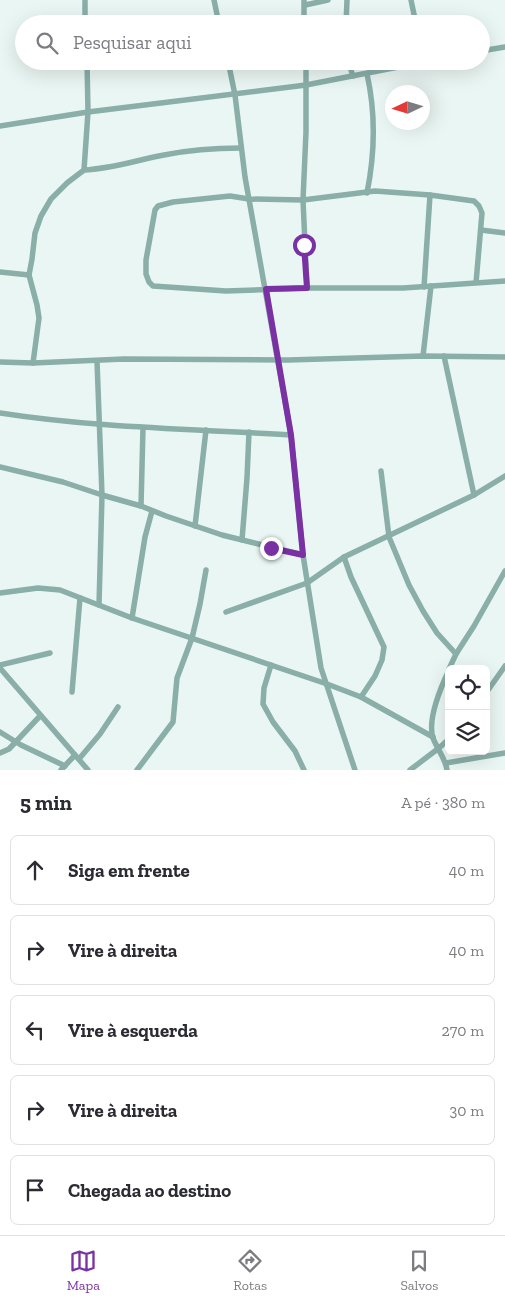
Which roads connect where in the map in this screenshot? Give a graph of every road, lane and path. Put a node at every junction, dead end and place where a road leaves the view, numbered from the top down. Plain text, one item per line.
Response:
1 (85, 0) edge
2 (214, 0) edge
3 (328, 0) edge
4 (347, 0) edge
5 (411, 0) edge
6 (304, 2) edge
7 (85, 15) edge
8 (217, 15) edge
9 (304, 15) edge
10 (346, 15) edge
11 (414, 15) edge
12 (505, 47) edge
13 (490, 50) edge
14 (87, 70) edge
15 (230, 70) edge
16 (306, 70) edge
17 (351, 70) edge
18 (386, 70) edge
19 (367, 74) junction
20 (353, 76) junction
21 (306, 85) junction
22 (235, 94) junction
23 (88, 112) junction
24 (0, 126) edge
25 (241, 148) junction
26 (84, 170) junction
27 (367, 193) junction
28 (430, 195) junction
29 (249, 198) junction
30 (303, 200) junction
31 (481, 230) junction
32 (505, 233) edge
33 (0, 272) edge
34 (28, 275) junction
35 (505, 281) edge
36 (476, 283) junction
37 (431, 286) junction
38 (424, 287) junction
39 (307, 288) junction
40 (266, 289) junction
41 (423, 356) junction
42 (444, 356) junction
43 (505, 358) edge
44 (279, 359) junction
45 (97, 361) junction
46 (0, 362) edge
47 (33, 363) junction
48 (0, 413) edge
49 (98, 425) junction
50 (144, 428) junction
51 (206, 430) junction
52 (249, 432) junction
53 (291, 435) junction
54 (0, 467) edge
55 (381, 471) dead end
56 (505, 476) edge
57 (102, 495) junction
58 (474, 495) junction
59 (141, 506) junction
60 (152, 511) junction
61 (196, 526) junction
62 (388, 537) junction
63 (242, 540) junction
64 (303, 555) junction
65 (344, 557) junction
66 (206, 570) dead end
67 (505, 570) edge
68 (307, 583) junction
69 (0, 593) edge
70 (80, 598) junction
71 (99, 605) junction
72 (226, 612) dead end
73 (132, 618) junction
74 (192, 638) junction
75 (50, 653) dead end
76 (456, 654) junction
77 (271, 665) junction
78 (451, 665) edge
79 (505, 666) edge
80 (0, 667) edge
81 (445, 679) edge
82 (327, 684) junction
83 (490, 687) edge
84 (72, 692) dead end
85 (361, 697) junction
86 (118, 707) dead end
87 (40, 716) junction
88 (0, 732) edge
89 (433, 737) junction
90 (17, 742) junction
91 (445, 743) edge
92 (439, 748) junction
93 (0, 753) edge
94 (505, 753) edge
95 (77, 757) junction
96 (446, 763) junction
97 (63, 768) edge
98 (88, 770) edge
99 (137, 770) edge
100 (304, 770) edge
101 (355, 770) edge
102 (410, 770) edge
103 (447, 770) edge

1 - 7 street
2 - 8 street
3 - 6 street
4 - 10 street
5 - 11 street
6 - 9 street
12 - 13 street
14 - 23 street
15 - 22 street
16 - 21 street
17 - 20 street
18 - 19 street
19 - 20 street
19 - 27 street
20 - 21 street
21 - 22 street
21 - 30 street
22 - 23 street
22 - 25 street
23 - 24 street
23 - 26 street
25 - 26 street
25 - 29 street
26 - 34 street
27 - 28 street
27 - 30 street
28 - 31 street
28 - 38 street
29 - 30 street
29 - 40 street
29 - 40 street
30 - 39 street
31 - 32 street
31 - 36 street
33 - 34 street
34 - 47 street
35 - 36 street
36 - 37 street
37 - 38 street
37 - 41 street
38 - 39 street
39 - 40 street
40 - 44 street
41 - 42 street
41 - 44 street
42 - 43 street
42 - 58 street
44 - 45 street
44 - 53 street
45 - 47 street
45 - 49 street
46 - 47 street
48 - 49 street
49 - 50 street
49 - 57 street
50 - 51 street
50 - 59 street
51 - 52 street
51 - 61 street
52 - 53 street
52 - 63 street
53 - 64 street
54 - 57 street
55 - 62 street
56 - 58 street
57 - 59 street
57 - 71 street
58 - 62 street
59 - 60 street
60 - 61 street
60 - 73 street
61 - 63 street
62 - 65 street
62 - 76 street
63 - 64 street
64 - 68 street
65 - 68 street
65 - 85 street
66 - 74 street
67 - 76 street
68 - 72 street
68 - 82 street
69 - 70 street
70 - 71 street
70 - 84 street
71 - 73 street
73 - 74 street
74 - 77 street
74 - 99 street
75 - 80 street
76 - 78 street
77 - 82 street
77 - 100 street
79 - 83 street
80 - 87 street
81 - 89 street
82 - 85 street
82 - 101 street
85 - 89 street
86 - 95 street
87 - 90 street
87 - 95 street
88 - 90 street
89 - 92 street
90 - 93 street
90 - 97 street
91 - 92 street
92 - 96 street
92 - 102 street
94 - 96 street
95 - 97 street
95 - 98 street
96 - 103 street

